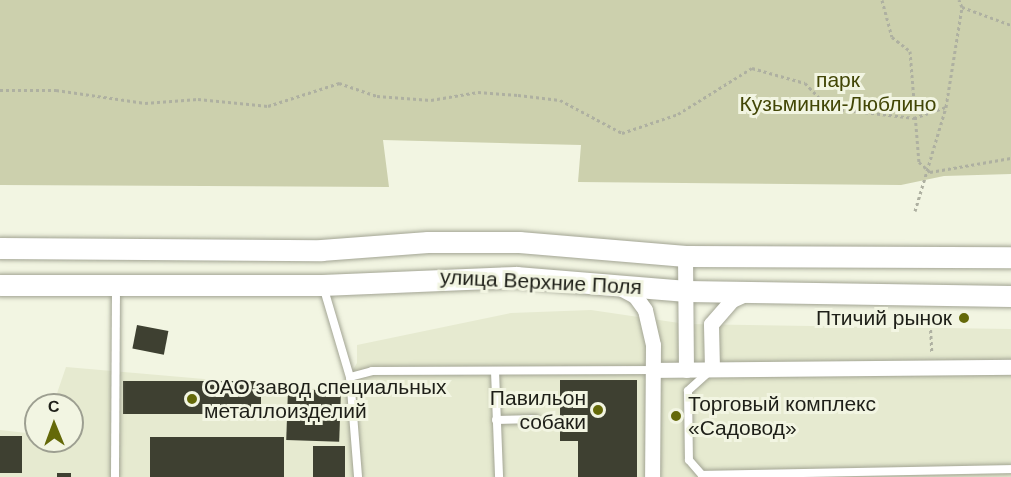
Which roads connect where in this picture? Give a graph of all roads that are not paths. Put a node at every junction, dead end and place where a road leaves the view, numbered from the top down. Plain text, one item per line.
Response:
1 (0, 248) edge
2 (685, 256) junction
3 (1011, 256) edge
4 (612, 283) junction
5 (0, 285) edge
6 (322, 285) junction
7 (116, 287) junction
8 (686, 291) junction
9 (745, 294) junction
10 (1011, 296) edge
11 (1011, 367) edge
12 (712, 369) junction
13 (652, 370) junction
14 (686, 370) junction
15 (495, 371) junction
16 (350, 377) junction
17 (536, 418) dead end
18 (496, 420) junction
19 (1011, 469) edge
20 (115, 477) edge
21 (357, 477) edge
22 (499, 477) edge
23 (652, 477) edge

1 - 2 main road, улица Верхние Поля
2 - 3 main road, улица Верхние Поля
2 - 8 street
4 - 6 main road, улица Верхние Поля
4 - 8 main road, улица Верхние Поля
4 - 13 street
5 - 7 main road, улица Верхние Поля
6 - 7 main road, улица Верхние Поля
6 - 16 lane
7 - 20 lane
8 - 9 main road, улица Верхние Поля
8 - 14 street
9 - 10 main road, улица Верхние Поля
9 - 12 street
11 - 12 street
12 - 14 street
12 - 19 lane
13 - 14 street
13 - 15 lane
13 - 23 street
15 - 16 lane
15 - 18 lane
16 - 21 lane
17 - 18 lane
18 - 22 lane

